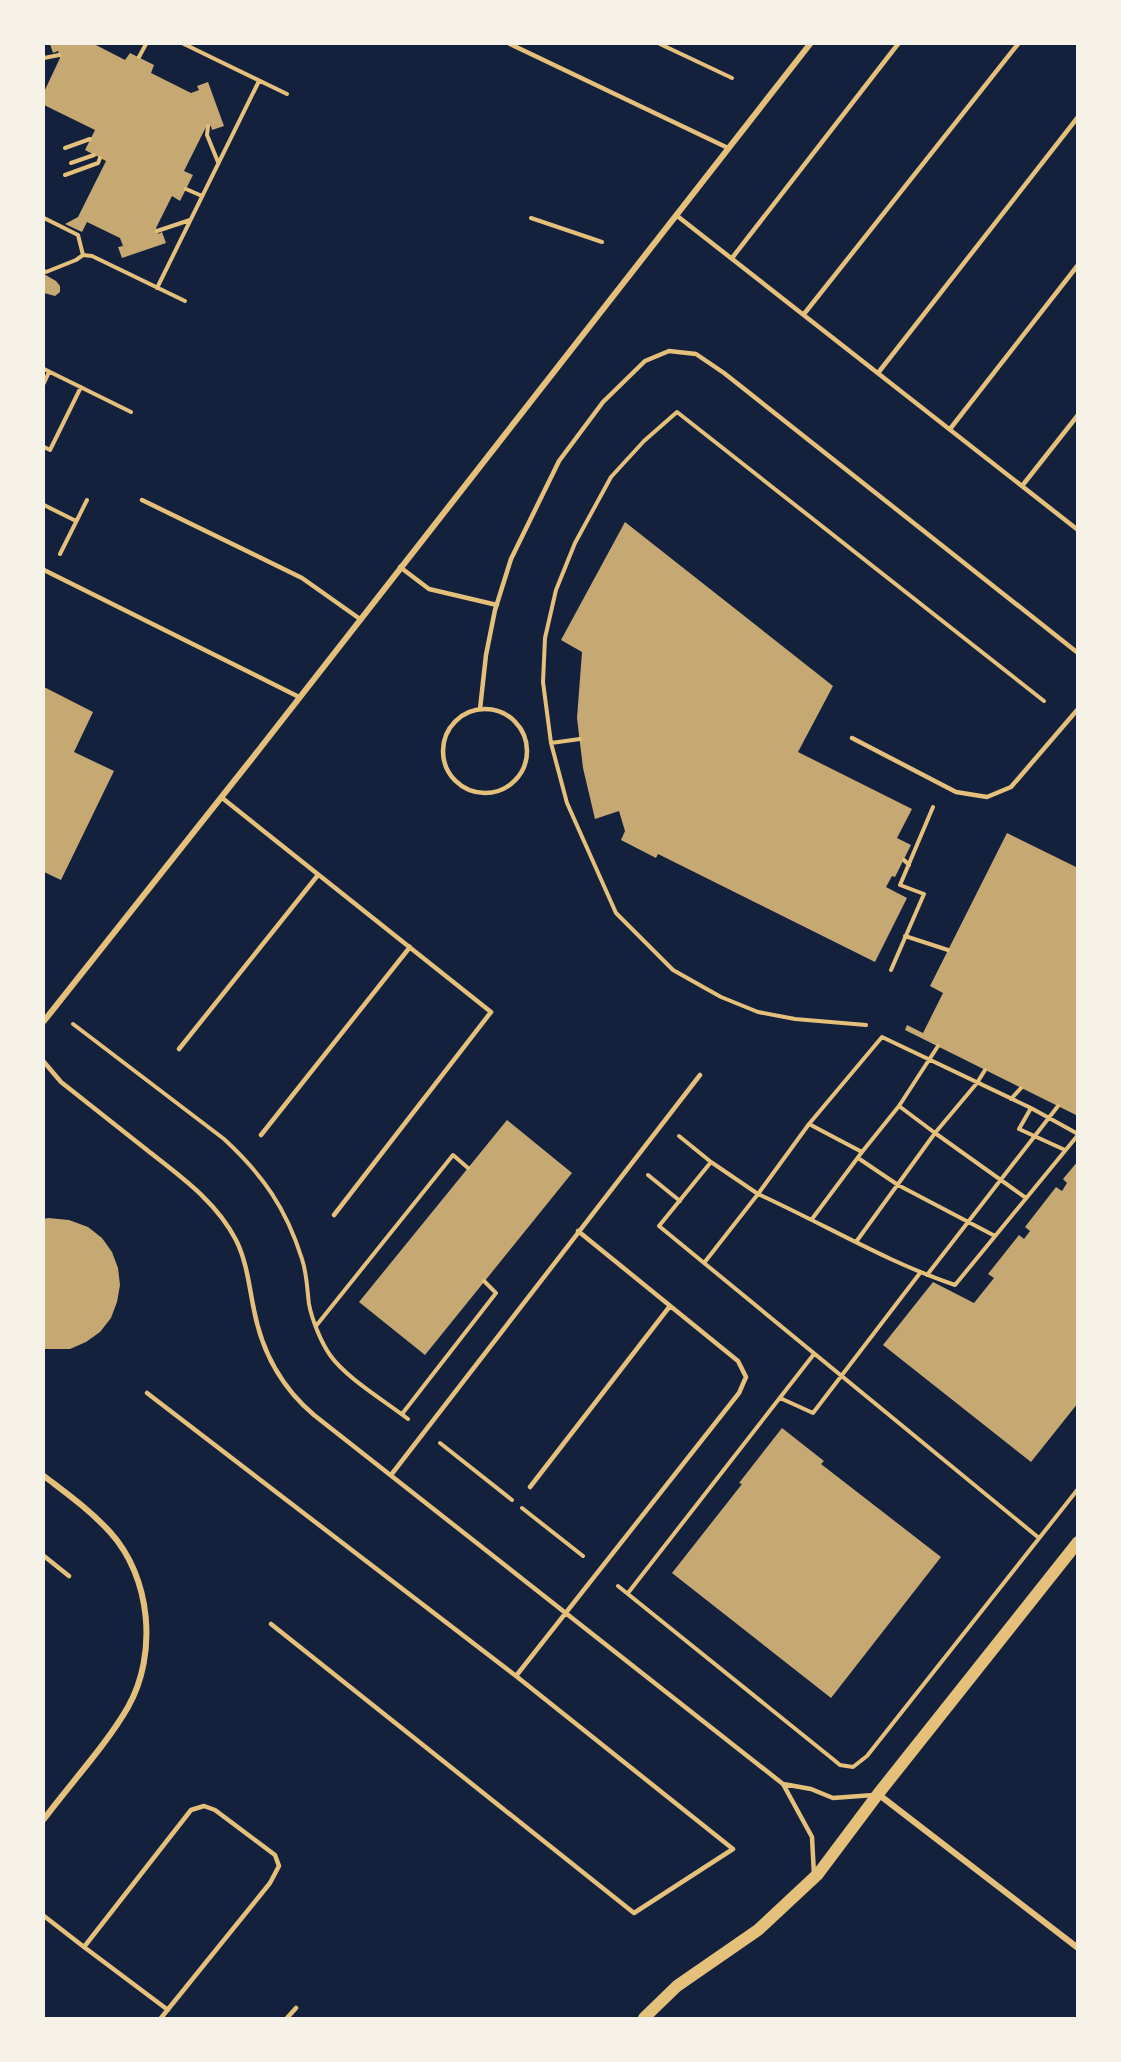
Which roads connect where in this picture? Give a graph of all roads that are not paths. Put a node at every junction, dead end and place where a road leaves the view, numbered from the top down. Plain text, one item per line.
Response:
1 (510, 44) edge
2 (810, 44) edge
3 (898, 44) edge
4 (1018, 44) edge
5 (1077, 117) edge
6 (728, 148) junction
7 (676, 215) junction
8 (732, 258) junction
9 (1077, 265) edge
10 (804, 314) junction
11 (878, 373) junction
12 (1077, 415) edge
13 (950, 429) junction
14 (1022, 486) junction
15 (142, 500) dead end
16 (1077, 530) edge
17 (400, 567) junction
18 (44, 570) edge
19 (497, 606) junction
20 (360, 620) junction
21 (1077, 653) edge
22 (299, 697) junction
23 (480, 709) junction
24 (1077, 709) edge
25 (852, 738) dead end
26 (221, 797) junction
27 (318, 875) junction
28 (410, 947) junction
29 (44, 1021) edge
30 (179, 1050) dead end
31 (44, 1062) edge
32 (700, 1075) dead end
33 (261, 1135) dead end
34 (334, 1215) dead end
35 (578, 1231) junction
36 (670, 1306) junction
37 (147, 1393) dead end
38 (391, 1475) junction
39 (44, 1476) edge
40 (530, 1487) dead end
41 (1077, 1542) edge
42 (44, 1556) edge
43 (69, 1576) dead end
44 (566, 1613) junction
45 (271, 1624) dead end
46 (516, 1676) junction
47 (783, 1784) junction
48 (878, 1794) junction
49 (44, 1819) edge
50 (814, 1878) junction
51 (44, 1916) edge
52 (84, 1947) junction
53 (1077, 1948) edge
54 (296, 2008) dead end
55 (168, 2010) junction
56 (161, 2019) edge
57 (287, 2019) edge
58 (644, 2019) edge

1 - 6 lane
2 - 6 street
3 - 8 lane
4 - 10 lane
5 - 11 lane
6 - 7 street
7 - 8 lane
7 - 17 street
8 - 10 lane
9 - 13 lane
10 - 11 lane
11 - 13 lane
12 - 14 lane
13 - 14 lane
14 - 16 lane
15 - 20 lane
17 - 19 lane
17 - 20 street
18 - 22 lane
19 - 21 lane
19 - 23 lane
20 - 22 street
22 - 26 street
23 - 23 lane
24 - 25 lane
26 - 27 lane
26 - 29 street
27 - 28 lane
27 - 30 lane
28 - 33 lane
28 - 34 lane
31 - 38 lane
32 - 35 lane
35 - 36 lane
35 - 38 lane
36 - 40 lane
36 - 44 lane
37 - 46 lane
38 - 44 lane
39 - 49 street
41 - 48 main road
42 - 43 lane
44 - 46 lane
44 - 47 lane
45 - 46 lane
47 - 48 lane
47 - 50 lane
48 - 50 main road
48 - 53 street
50 - 58 main road
51 - 52 lane
52 - 55 lane
52 - 55 lane
54 - 57 lane
55 - 56 lane

